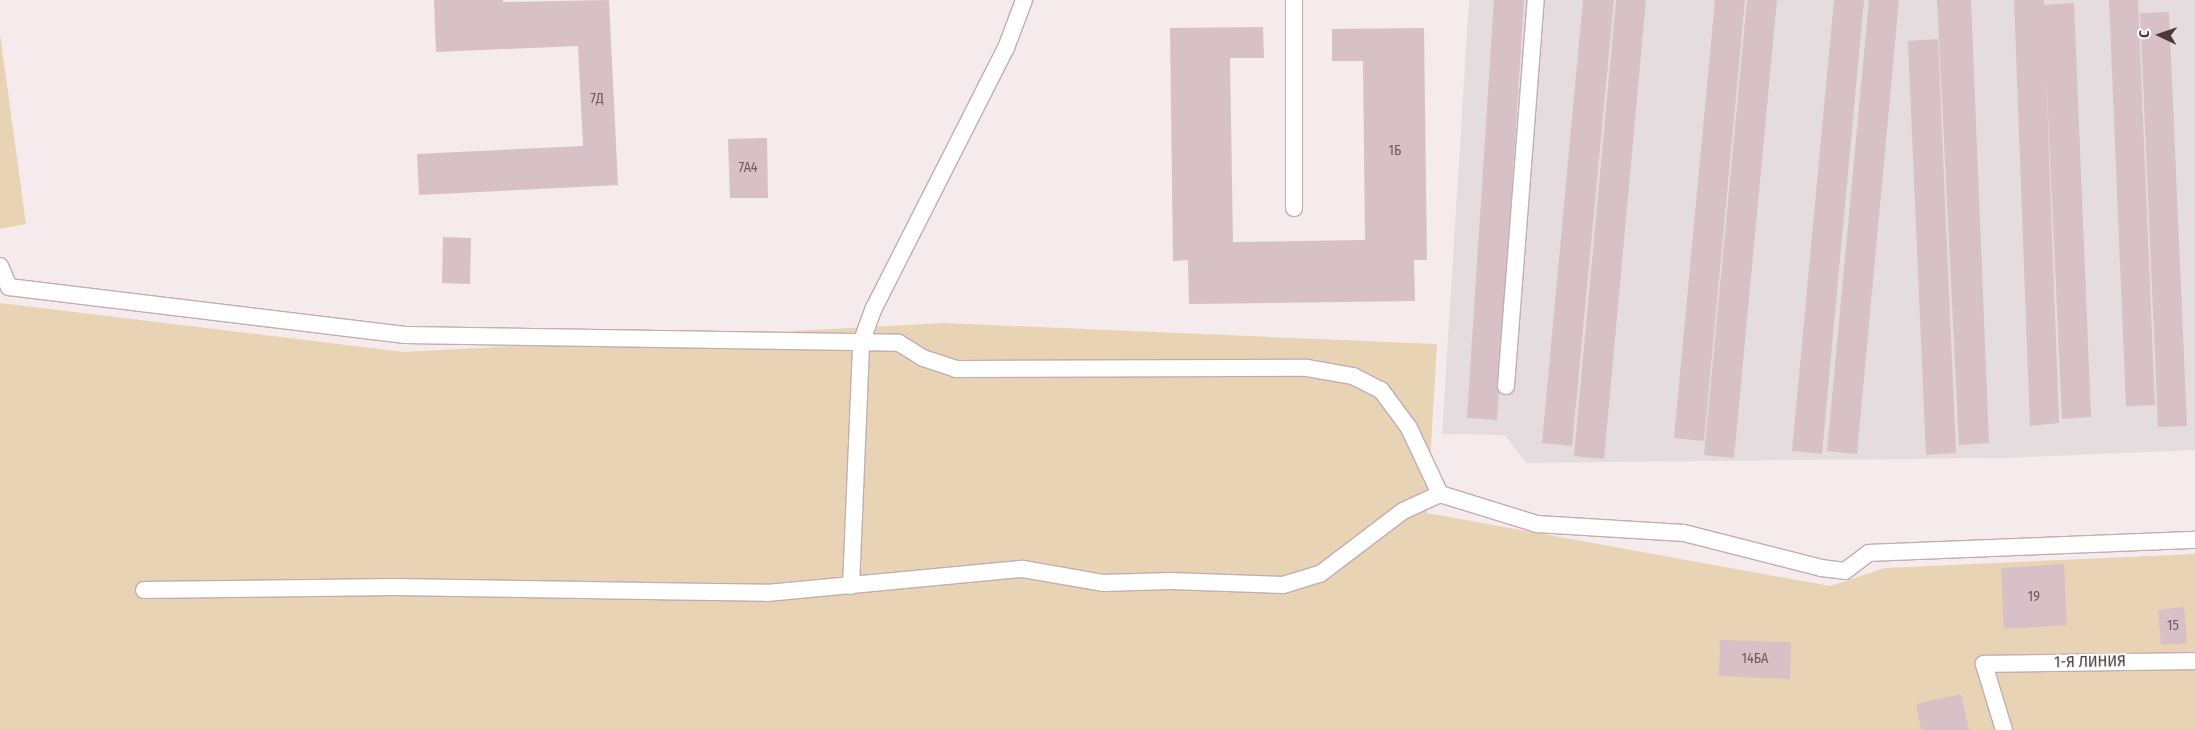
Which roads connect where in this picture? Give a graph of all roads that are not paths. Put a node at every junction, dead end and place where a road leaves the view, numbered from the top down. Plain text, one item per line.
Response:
1 (1024, 0) edge
2 (1294, 0) edge
3 (1536, 0) edge
4 (1294, 208) dead end
5 (0, 266) edge
6 (861, 343) junction
7 (1506, 386) dead end
8 (1440, 494) junction
9 (2195, 540) edge
10 (851, 586) junction
11 (144, 590) dead end
12 (2195, 661) edge
13 (2004, 730) edge

1 - 6 lane
2 - 4 lane
3 - 7 lane
5 - 6 lane
6 - 8 lane
6 - 10 lane
8 - 9 lane
8 - 10 lane
10 - 11 lane
12 - 13 lane, 1-Я ЛИНИЯ

